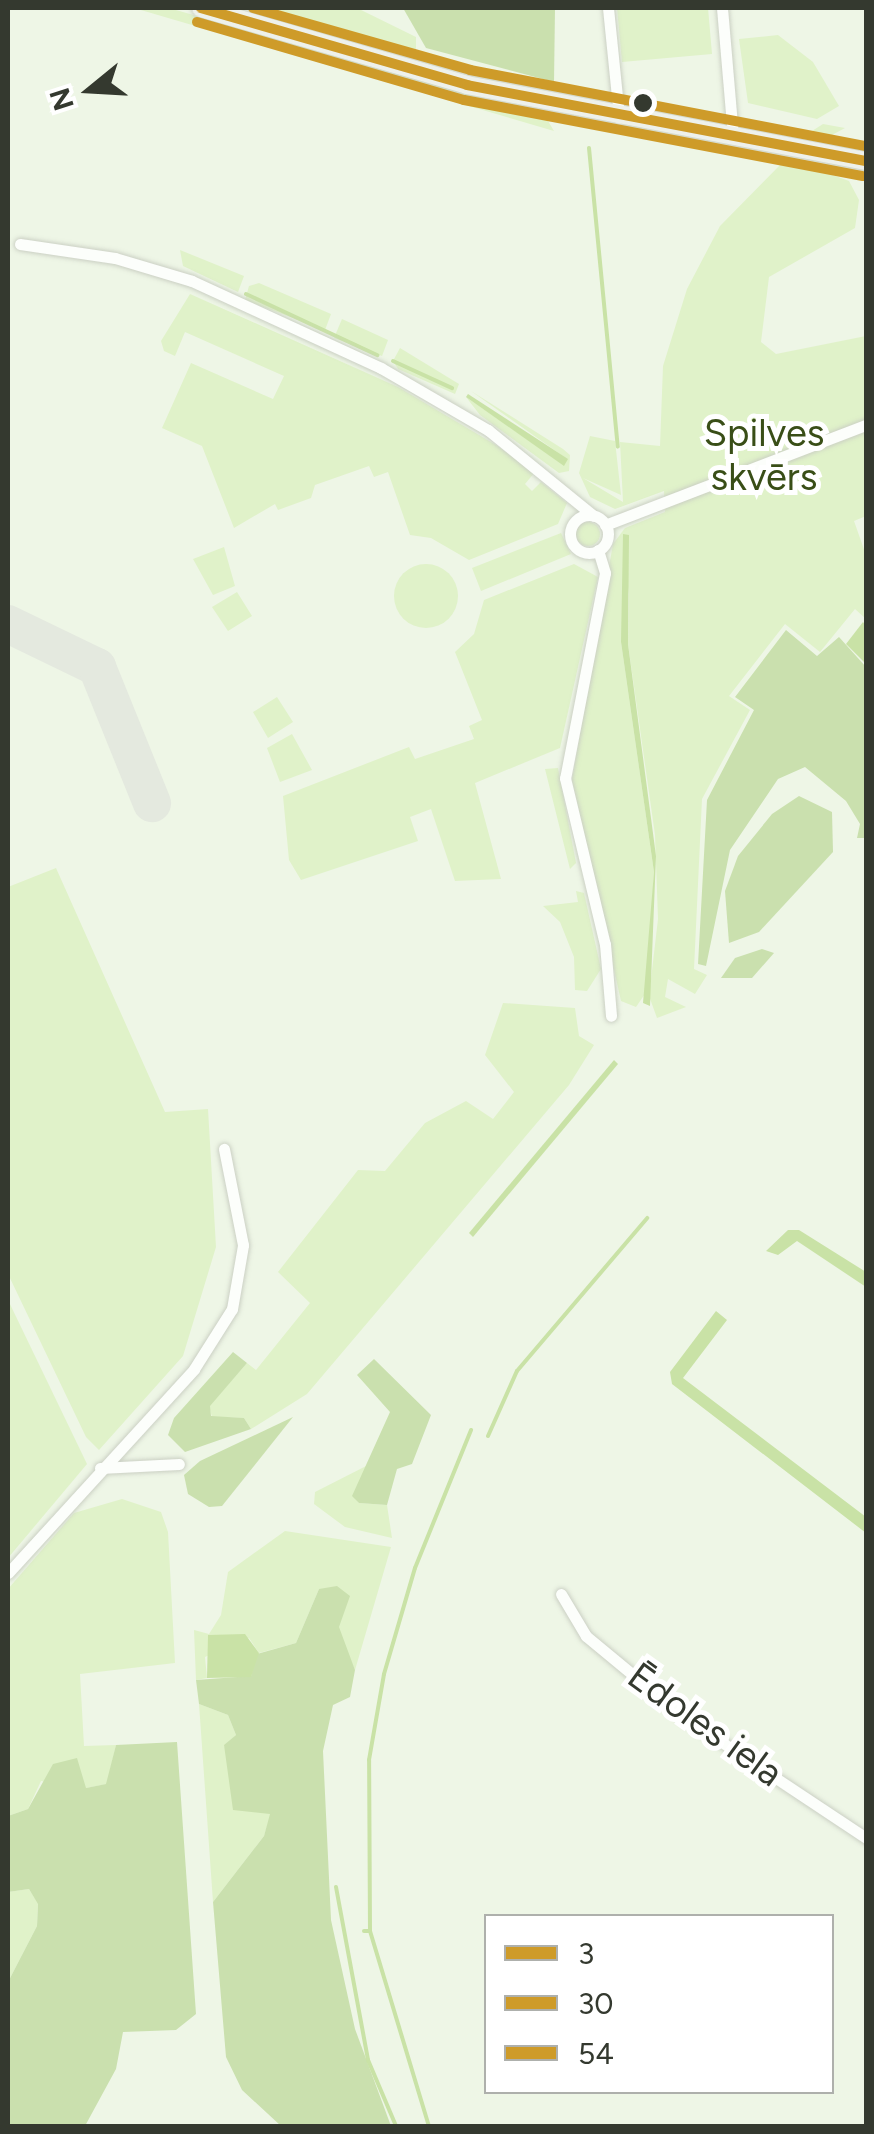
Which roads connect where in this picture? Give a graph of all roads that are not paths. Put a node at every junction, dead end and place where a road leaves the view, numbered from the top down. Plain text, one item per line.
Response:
1 (202, 8) edge
2 (608, 8) edge
3 (722, 8) edge
4 (619, 117) junction
5 (733, 136) junction
6 (866, 161) edge
7 (20, 244) dead end
8 (866, 425) edge
9 (594, 516) junction
10 (605, 525) junction
11 (598, 550) junction
12 (611, 1016) dead end
13 (224, 1149) dead end
14 (179, 1464) dead end
15 (100, 1468) junction
16 (8, 1573) edge
17 (561, 1594) dead end
18 (866, 1838) edge

1 - 4 main road
2 - 4 street
3 - 5 street
4 - 5 main road
5 - 6 main road
7 - 9 street
8 - 10 street
9 - 10 street
9 - 11 street
10 - 11 street
11 - 12 street
13 - 15 street
14 - 15 street
15 - 16 street
17 - 18 street, Ēdoles iela

